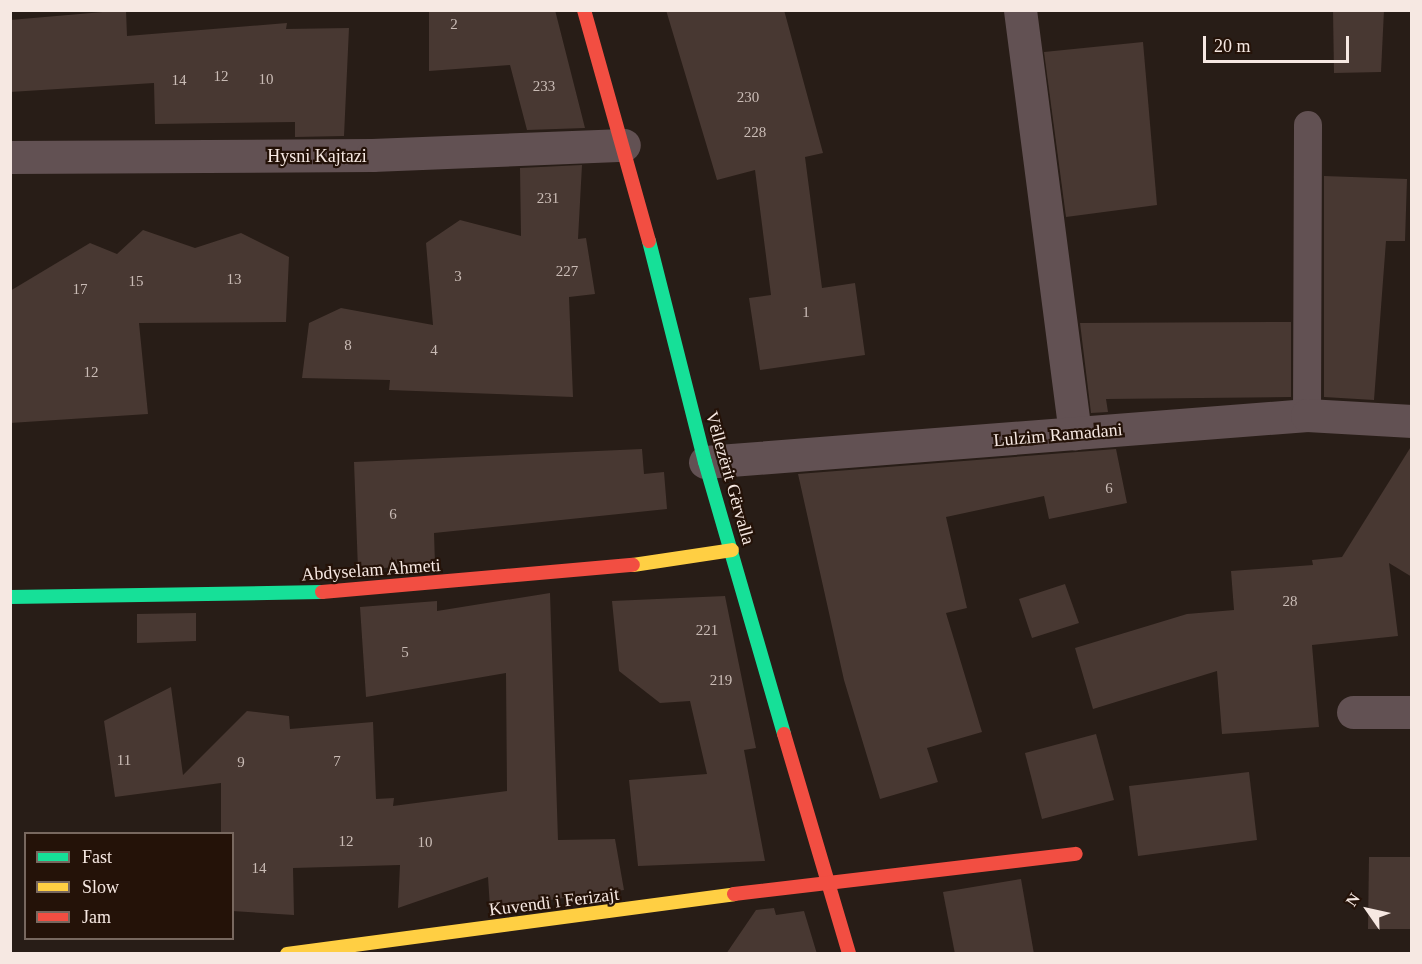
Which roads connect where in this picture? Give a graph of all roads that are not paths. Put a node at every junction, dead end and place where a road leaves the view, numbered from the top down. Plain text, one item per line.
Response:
1 (584, 10) edge
2 (1020, 10) edge
3 (1308, 125) dead end
4 (624, 145) junction
5 (10, 157) edge
6 (1307, 415) junction
7 (1412, 421) edge
8 (1075, 434) junction
9 (705, 462) junction
10 (732, 549) junction
11 (10, 597) edge
12 (1353, 712) dead end
13 (1412, 712) edge
14 (1076, 854) dead end
15 (824, 882) junction
16 (287, 954) edge
17 (849, 954) edge

1 - 4 street, Vëllezërit Gërvalla
2 - 8 street
3 - 6 lane
4 - 5 street, Hysni Kajtazi
4 - 9 street, Vëllezërit Gërvalla
6 - 7 street, Lulzim Ramadani
6 - 8 street, Lulzim Ramadani
8 - 9 street, Lulzim Ramadani
9 - 10 street, Vëllezërit Gërvalla
10 - 11 street, Abdyselam Ahmeti
10 - 15 street, Vëllezërit Gërvalla
12 - 13 street
14 - 15 street, Kuvendi i Ferizajt
15 - 16 street, Kuvendi i Ferizajt
15 - 17 street, Vëllezërit Gërvalla

